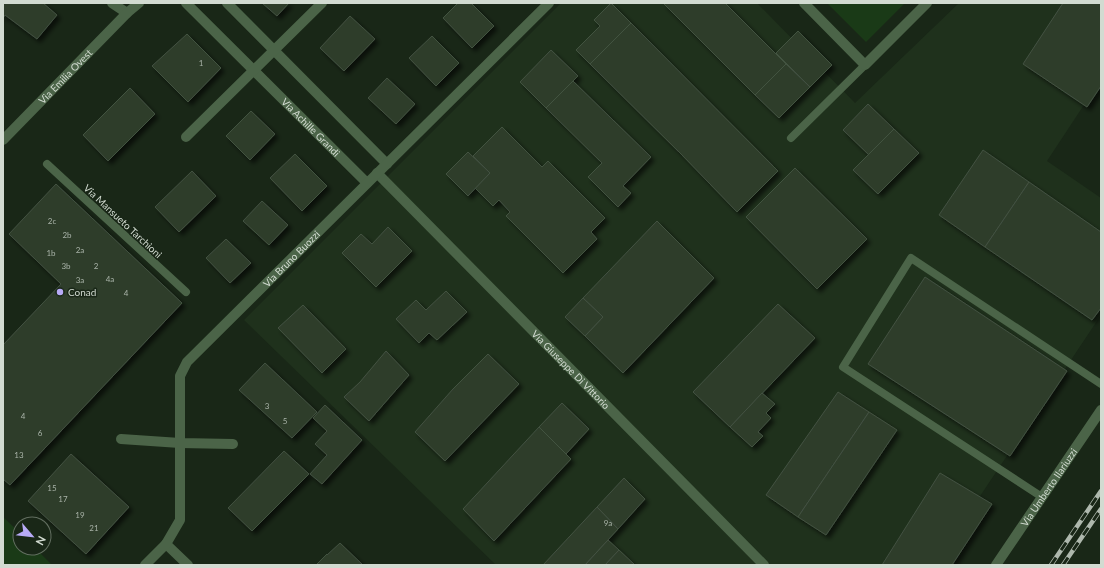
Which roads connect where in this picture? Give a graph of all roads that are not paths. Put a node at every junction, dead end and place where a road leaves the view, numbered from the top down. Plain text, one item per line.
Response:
1 (112, 3) edge
2 (139, 3) edge
3 (186, 3) edge
4 (226, 3) edge
5 (322, 3) edge
6 (549, 3) edge
7 (804, 3) edge
8 (927, 3) edge
9 (127, 13) junction
10 (274, 51) junction
11 (865, 65) junction
12 (254, 70) junction
13 (186, 137) dead end
14 (791, 138) dead end
15 (3, 140) edge
16 (47, 164) dead end
17 (387, 164) junction
18 (377, 174) junction
19 (367, 183) junction
20 (186, 292) dead end
21 (1101, 384) edge
22 (1101, 410) edge
23 (121, 439) dead end
24 (180, 443) junction
25 (233, 444) dead end
26 (1042, 497) junction
27 (166, 544) junction
28 (145, 565) edge
29 (188, 565) edge
30 (764, 565) edge
31 (996, 565) edge

1 - 9 street
2 - 9 street, Via Emilia Ovest
3 - 12 street, Via Achille Grandi
4 - 10 street
5 - 10 street
6 - 17 street, Via Bruno Buozzi
7 - 11 street
8 - 11 street
9 - 15 street, Via Emilia Ovest
10 - 12 street
10 - 17 street
11 - 14 lane
12 - 13 street
12 - 19 street, Via Achille Grandi
16 - 20 lane, Via Mansueto Tarchioni
17 - 18 street, Via Bruno Buozzi
18 - 19 street, Via Bruno Buozzi
18 - 30 street, Via Giuseppe Di Vittorio
19 - 24 street, Via Bruno Buozzi
21 - 26 lane
22 - 26 street, Via Umberto Ilariuzzi
23 - 24 street
24 - 25 street
24 - 27 street, Via Bruno Buozzi
26 - 31 street, Via Umberto Ilariuzzi
27 - 28 street, Via Bruno Buozzi
27 - 29 street

